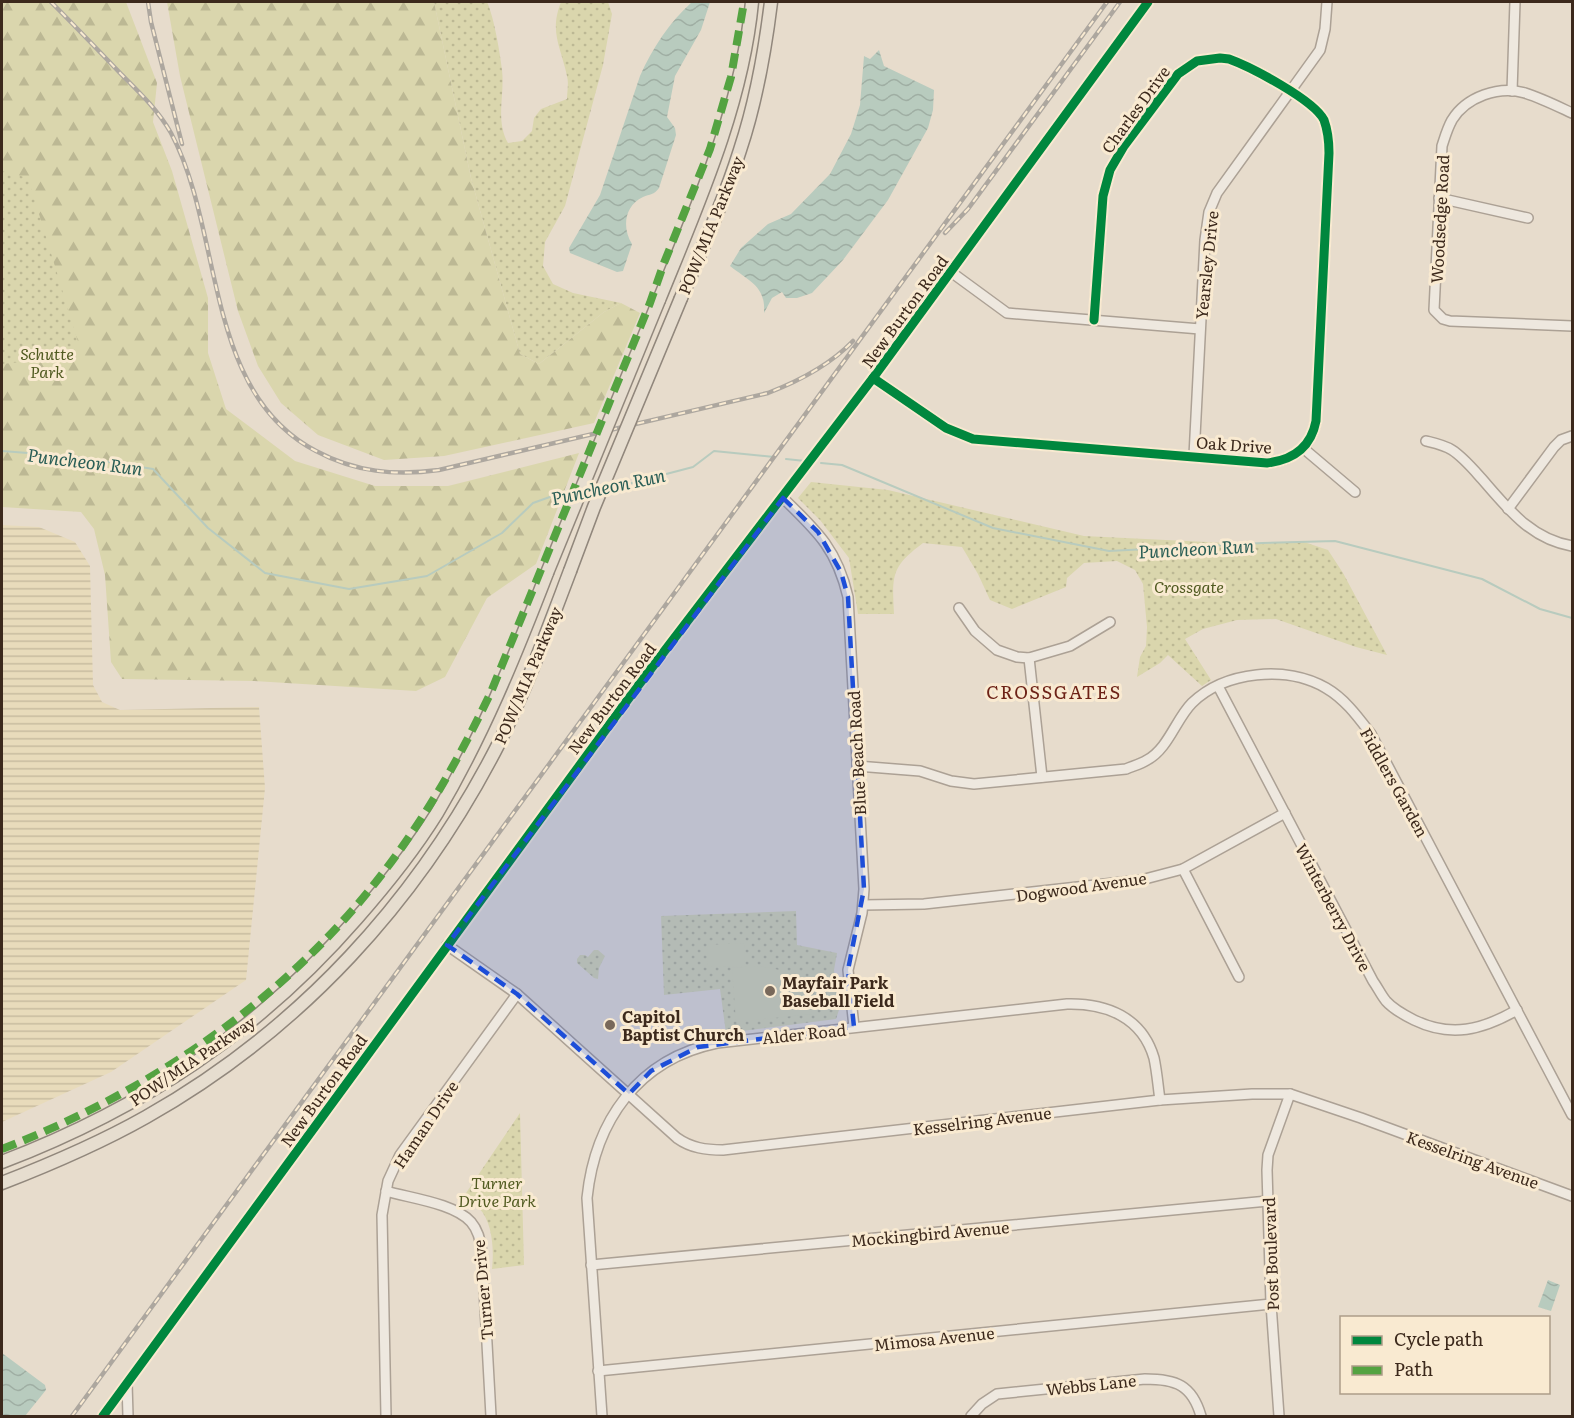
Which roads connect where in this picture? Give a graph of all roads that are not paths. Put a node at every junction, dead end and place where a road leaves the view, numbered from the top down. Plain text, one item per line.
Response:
1 (752, 2) edge
2 (771, 2) edge
3 (1148, 2) edge
4 (1327, 2) edge
5 (1515, 2) edge
6 (1512, 91) junction
7 (1291, 92) junction
8 (1572, 113) edge
9 (1439, 198) junction
10 (1528, 218) dead end
11 (951, 272) junction
12 (1094, 320) junction
13 (1572, 326) edge
14 (1200, 329) junction
15 (873, 378) junction
16 (1572, 436) edge
17 (1426, 441) dead end
18 (1303, 448) junction
19 (1194, 456) junction
20 (1355, 492) dead end
21 (783, 498) junction
22 (1508, 509) junction
23 (1572, 546) edge
24 (959, 608) dead end
25 (1110, 622) dead end
26 (1029, 658) junction
27 (1218, 686) junction
28 (857, 766) junction
29 (1042, 777) junction
30 (1285, 813) junction
31 (1183, 869) junction
32 (862, 905) junction
33 (447, 945) junction
34 (1239, 977) dead end
35 (517, 994) junction
36 (1516, 1010) junction
37 (854, 1027) junction
38 (629, 1094) junction
39 (1290, 1094) junction
40 (1160, 1100) junction
41 (1572, 1114) edge
42 (2, 1162) edge
43 (2, 1183) edge
44 (386, 1191) junction
45 (1572, 1196) edge
46 (1268, 1201) junction
47 (591, 1265) junction
48 (1271, 1304) junction
49 (598, 1371) junction
50 (127, 1383) junction
51 (103, 1416) edge
52 (128, 1416) edge
53 (386, 1416) edge
54 (491, 1416) edge
55 (602, 1416) edge
56 (970, 1416) edge
57 (1201, 1416) edge
58 (1279, 1416) edge

1 - 42 main road, POW/MIA Parkway, bridge
2 - 43 main road, POW/MIA Parkway, bridge
3 - 11 street, New Burton Road
4 - 7 street, Yearsley Drive
5 - 6 street
6 - 8 street, Woodsedge Road
6 - 9 street, Woodsedge Road
7 - 12 street, Charles Drive
7 - 14 street, Yearsley Drive
7 - 18 street
9 - 10 street
9 - 13 street, Woodsedge Road
11 - 12 street
11 - 15 street, New Burton Road
12 - 14 street
14 - 19 street, Yearsley Drive
15 - 19 street, Oak Drive
15 - 21 street, New Burton Road
16 - 22 street
17 - 22 street
18 - 19 street, Oak Drive
18 - 20 street
21 - 28 street, Blue Beach Road
21 - 33 street, New Burton Road
22 - 23 street
24 - 26 street
25 - 26 street
26 - 29 street
27 - 29 street, Fiddlers Garden
27 - 30 street, Winterberry Drive
27 - 36 street, Fiddlers Garden
28 - 29 street, Fiddlers Garden
28 - 32 street, Blue Beach Road
30 - 31 street, Dogwood Avenue
30 - 36 street, Winterberry Drive
31 - 32 street, Dogwood Avenue
31 - 34 street
32 - 37 street, Blue Beach Road
33 - 35 street, Kesselring Avenue
33 - 50 street, New Burton Road
35 - 38 street, Kesselring Avenue
35 - 44 street, Haman Drive
36 - 41 street, Fiddlers Garden
37 - 38 street, Alder Road
37 - 40 street, Alder Road
38 - 40 street, Kesselring Avenue
38 - 47 street, Alder Road
39 - 40 street, Kesselring Avenue
39 - 45 street, Kesselring Avenue
39 - 46 street, Post Boulevard
44 - 53 street, Haman Drive
44 - 54 street, Turner Drive
46 - 47 street, Mockingbird Avenue
46 - 48 street, Post Boulevard
47 - 49 street, Alder Road
48 - 49 street, Mimosa Avenue
48 - 58 street, Post Boulevard
49 - 55 street, Alder Road
50 - 51 street, New Burton Road
50 - 52 street
56 - 57 street, Webbs Lane

